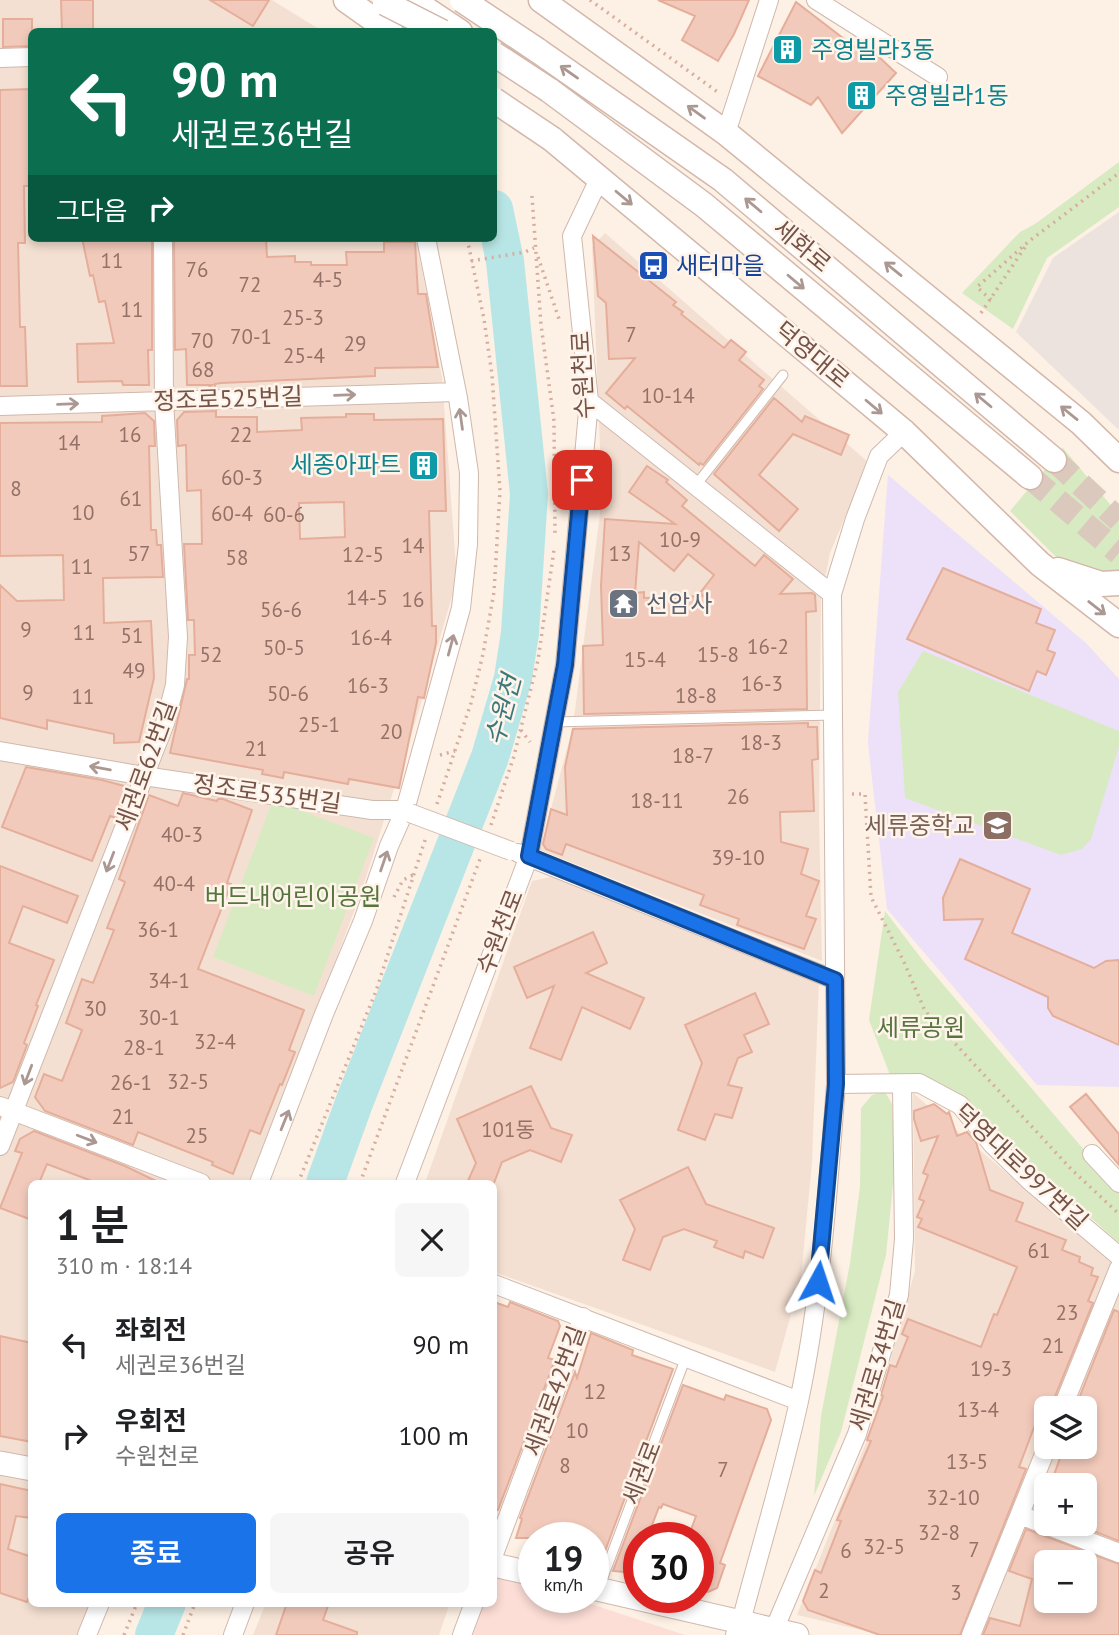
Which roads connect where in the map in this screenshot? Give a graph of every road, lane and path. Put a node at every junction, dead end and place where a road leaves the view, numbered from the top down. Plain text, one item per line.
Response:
1 (346, 0) edge
2 (412, 0) edge
3 (462, 0) edge
4 (476, 0) edge
5 (541, 0) edge
6 (590, 0) edge
7 (769, 0) edge
8 (816, 0) edge
9 (382, 21) edge
10 (503, 26) junction
11 (420, 28) edge
12 (454, 28) edge
13 (28, 57) edge
14 (0, 58) edge
15 (497, 58) edge
16 (938, 77) dead end
17 (497, 102) edge
18 (735, 104) junction
19 (726, 133) junction
20 (1119, 173) edge
21 (600, 177) junction
22 (532, 196) dead end
23 (163, 242) edge
24 (427, 242) edge
25 (1028, 242) junction
26 (535, 247) junction
27 (471, 261) dead end
28 (783, 375) dead end
29 (456, 392) junction
30 (164, 401) junction
31 (589, 401) junction
32 (0, 406) edge
33 (904, 432) junction
34 (1054, 460) tunnel mouth
35 (1119, 460) edge
36 (1030, 477) tunnel mouth
37 (696, 485) junction
38 (1040, 564) junction
39 (1119, 583) edge
40 (832, 594) junction
41 (1119, 625) edge
42 (833, 715) junction
43 (554, 722) junction
44 (0, 751) edge
45 (144, 776) junction
46 (834, 793) junction
47 (407, 811) junction
48 (489, 831) dead end
49 (481, 856) dead end
50 (529, 856) junction
51 (835, 980) junction
52 (836, 1084) junction
53 (902, 1085) junction
54 (7, 1108) edge
55 (0, 1146) edge
56 (1092, 1154) dead end
57 (193, 1180) edge
58 (261, 1180) edge
59 (361, 1180) edge
60 (406, 1180) edge
61 (1119, 1183) edge
62 (1119, 1214) edge
63 (1119, 1256) edge
64 (1119, 1268) edge
65 (497, 1285) edge
66 (583, 1317) junction
67 (686, 1357) junction
68 (1067, 1396) edge
69 (799, 1401) junction
70 (1042, 1459) edge
71 (0, 1463) edge
72 (28, 1468) edge
73 (1020, 1514) junction
74 (497, 1547) edge
75 (1119, 1553) edge
76 (609, 1555) edge
77 (497, 1566) edge
78 (518, 1570) edge
79 (609, 1592) edge
80 (98, 1607) edge
81 (135, 1607) edge
82 (194, 1607) edge
83 (244, 1607) edge
84 (472, 1607) edge
85 (738, 1628) edge
86 (774, 1630) junction
87 (87, 1635) edge
88 (124, 1635) edge
89 (184, 1635) edge
90 (233, 1635) edge
91 (462, 1635) edge
92 (797, 1635) edge
93 (971, 1635) edge

1 - 9 main road
2 - 12 main road
3 - 10 main road, bridge
4 - 10 main road, bridge
19 -> 5 main road
6 - 18 path
7 - 18 street
8 - 16 street
9 - 11 main road, bridge
34 -> 10 main road, 세화로, bridge
13 - 14 street
15 -> 36 main road, 세화로, bridge
17 - 21 main road, 덕영대로, bridge
18 - 19 street
35 -> 19 main road
20 - 25 path
21 - 31 street, 수원천로
21 -> 33 main road, 덕영대로
22 - 26 path
23 - 30 street, 세권로62번길
24 - 29 street
25 - 25 path
26 - 27 path
26 - 48 path
28 - 37 lane, 덕영대로
30 -> 29 street, 정조로525번길
47 -> 29 street
32 -> 30 street, 정조로525번길
30 - 45 street, 세권로62번길
31 - 37 street
31 - 43 street, 수원천로
33 - 38 main road, 덕영대로
33 - 40 street
37 - 40 street
38 - 39 main road
38 -> 41 main road, 덕영대로
40 - 42 street
42 - 43 lane
42 - 46 street
43 - 50 street, 수원천로
45 -> 44 street, 정조로535번길
45 - 47 street, 정조로535번길
45 -> 54 street, 세권로62번길
46 - 51 street
46 - 62 path
47 - 50 street, bridge
58 -> 47 street
49 - 59 path
50 - 51 street
50 - 60 street, 수원천로
51 - 52 street
52 - 53 street, 덕영대로997번길
52 - 69 street
53 - 63 street, 덕영대로997번길
53 - 86 street, 세권로34번길
54 - 55 street, 세권로62번길
54 -> 57 street
56 - 61 street
64 - 68 street
65 - 66 street, 세권로42번길
66 - 67 street
66 - 74 street, 세권로42번길
67 - 69 street
67 - 76 lane, 세권로
69 - 85 street
70 - 73 street
71 - 72 street
73 - 75 street
73 - 93 street
77 - 78 street
79 - 85 street, 세권로
80 - 87 street
81 - 88 path
82 - 89 path
83 - 90 street
84 - 91 street
85 - 86 street, 세권로
86 - 92 street, 세권로

